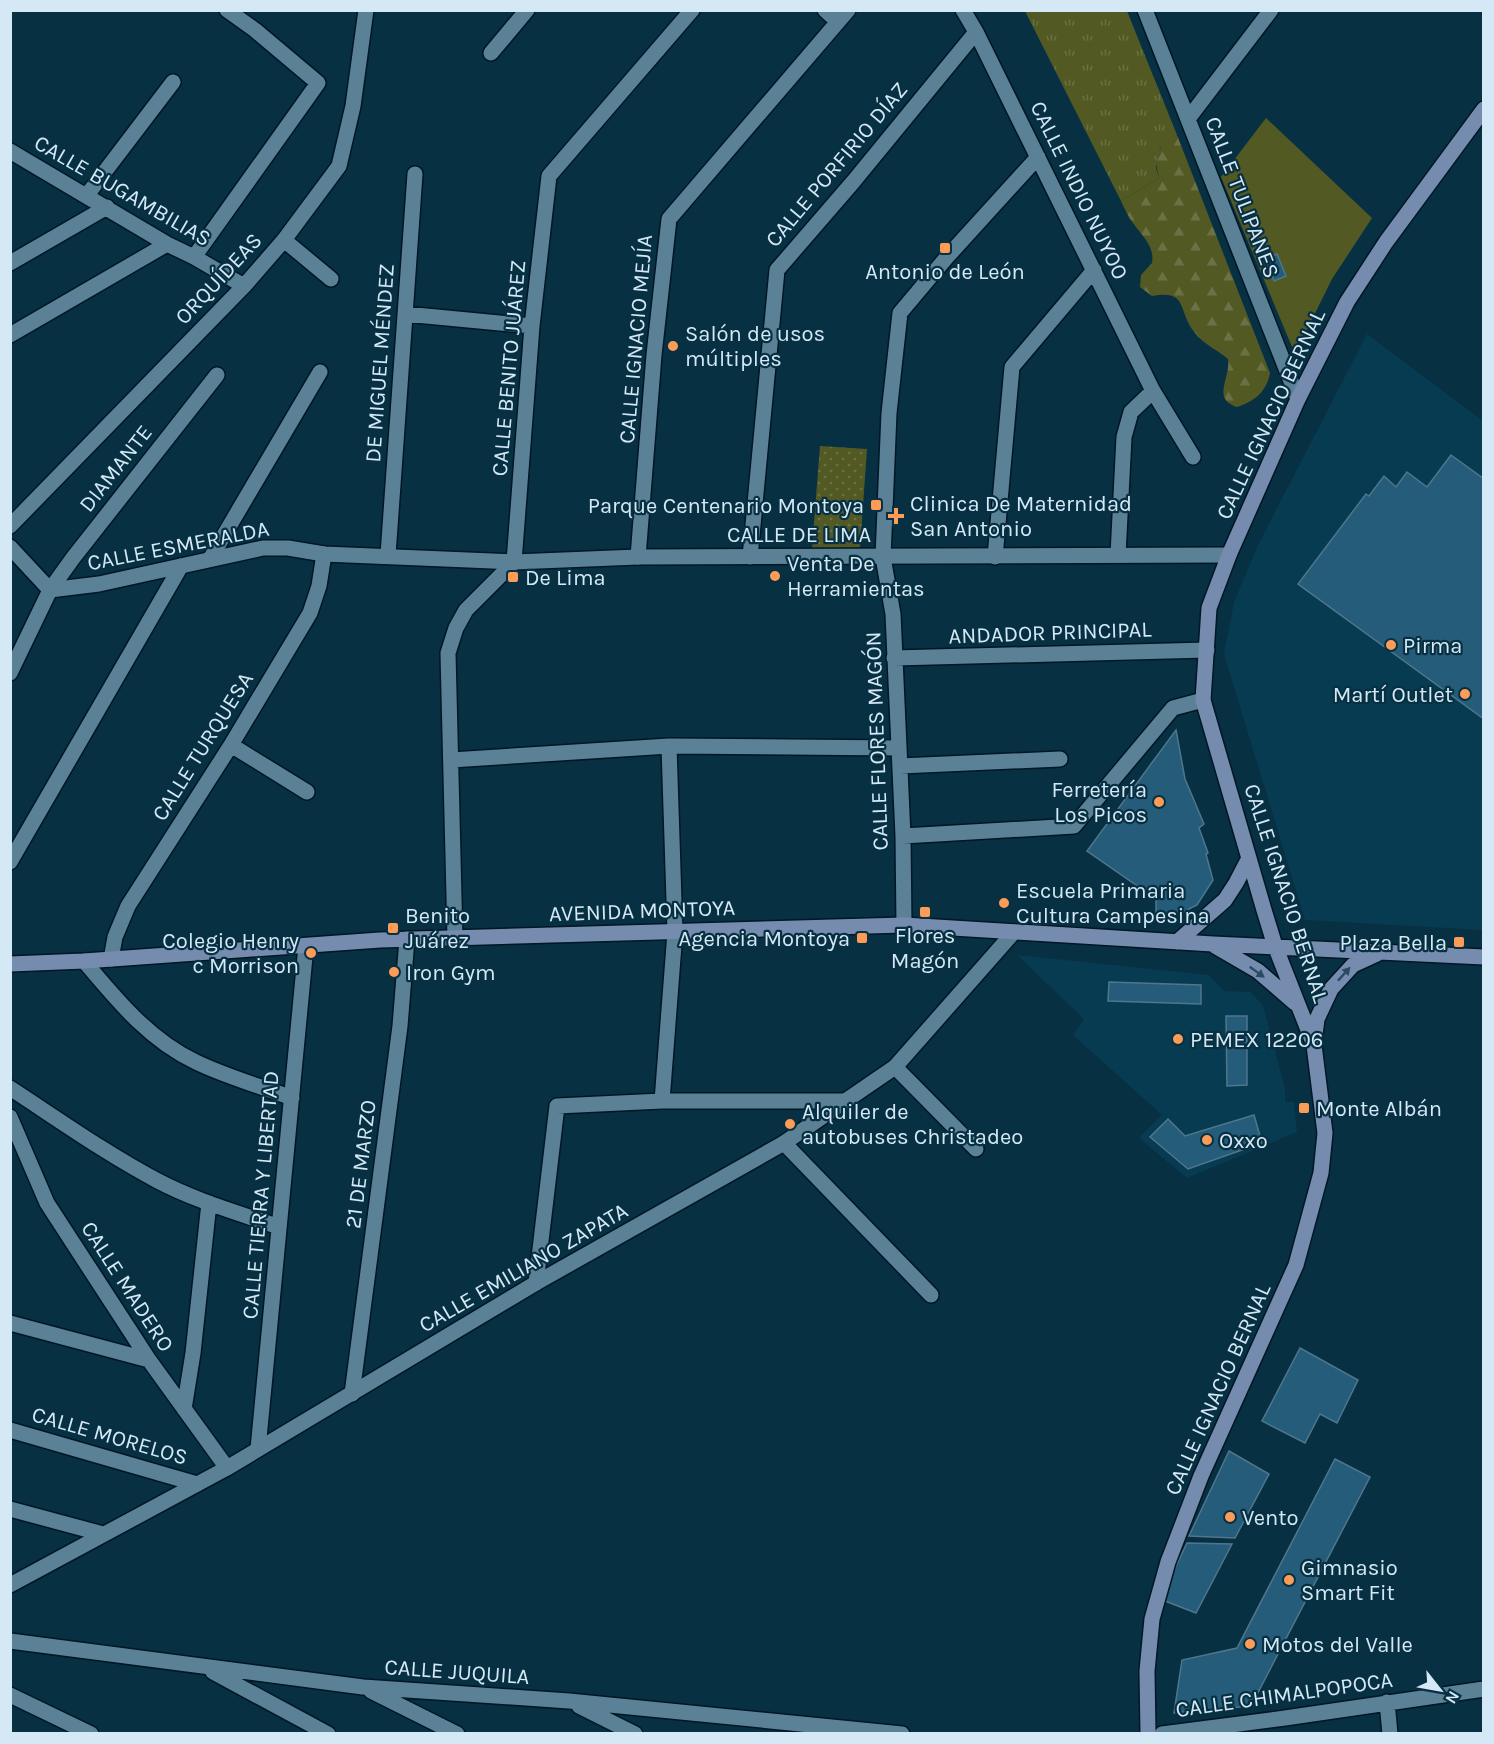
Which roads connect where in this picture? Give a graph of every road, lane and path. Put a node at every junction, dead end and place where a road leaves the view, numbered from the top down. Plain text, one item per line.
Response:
1 (227, 10) edge
2 (366, 10) edge
3 (527, 10) edge
4 (692, 10) edge
5 (825, 10) edge
6 (963, 10) edge
7 (1145, 10) edge
8 (1271, 10) edge
9 (843, 16) edge
10 (976, 32) junction
11 (491, 53) dead end
12 (173, 82) dead end
13 (1484, 109) edge
14 (1188, 119) junction
15 (10, 152) edge
16 (1038, 157) junction
17 (415, 174) dead end
18 (87, 195) junction
19 (106, 207) junction
20 (284, 240) junction
21 (167, 244) junction
22 (194, 257) junction
23 (10, 263) edge
24 (1094, 270) junction
25 (331, 279) dead end
26 (244, 286) junction
27 (405, 314) junction
28 (532, 326) junction
29 (10, 335) edge
30 (320, 372) dead end
31 (217, 375) dead end
32 (1153, 391) junction
33 (1298, 399) junction
34 (1193, 457) dead end
35 (10, 526) edge
36 (10, 547) edge
37 (324, 554) junction
38 (388, 555) junction
39 (1118, 555) junction
40 (1229, 555) junction
41 (882, 556) junction
42 (638, 557) junction
43 (750, 557) junction
44 (995, 557) junction
45 (210, 559) junction
46 (514, 562) junction
47 (181, 566) junction
48 (50, 590) junction
49 (1207, 650) junction
50 (894, 658) junction
51 (10, 673) edge
52 (1203, 700) junction
53 (231, 745) junction
54 (669, 746) junction
55 (899, 748) junction
56 (1060, 759) dead end
57 (451, 760) junction
58 (900, 766) junction
59 (307, 792) dead end
60 (903, 836) junction
61 (1249, 858) junction
62 (10, 862) edge
63 (903, 925) junction
64 (675, 932) junction
65 (1014, 932) junction
66 (455, 938) junction
67 (407, 939) junction
68 (1177, 942) junction
69 (1212, 944) junction
70 (306, 946) junction
71 (1275, 946) junction
72 (1380, 952) junction
73 (1484, 957) edge
74 (111, 959) junction
75 (84, 961) junction
76 (10, 964) edge
77 (1298, 1005) junction
78 (1314, 1045) junction
79 (895, 1067) junction
80 (10, 1088) edge
81 (292, 1098) junction
82 (662, 1101) junction
83 (843, 1101) junction
84 (10, 1117) edge
85 (784, 1143) junction
86 (976, 1149) dead end
87 (208, 1203) junction
88 (279, 1227) junction
89 (536, 1282) junction
90 (931, 1295) dead end
91 (10, 1323) edge
92 (149, 1360) junction
93 (352, 1394) junction
94 (184, 1410) junction
95 (10, 1430) edge
96 (258, 1449) junction
97 (227, 1468) junction
98 (197, 1484) junction
99 (10, 1509) edge
100 (103, 1534) junction
101 (10, 1585) edge
102 (10, 1641) edge
103 (205, 1668) junction
104 (363, 1687) junction
105 (1484, 1689) edge
106 (10, 1695) edge
107 (569, 1701) junction
108 (1387, 1702) junction
109 (1286, 1726) edge
110 (91, 1734) edge
111 (328, 1734) edge
112 (457, 1734) edge
113 (635, 1734) edge
114 (902, 1734) edge
115 (1148, 1734) edge
116 (1162, 1734) edge
117 (1390, 1734) edge

1 - 22 street
2 - 20 street, ORQUÍDEAS
3 - 11 street
4 - 28 street, CALLE BENITO JUÁREZ
5 - 9 street
6 - 10 street, CALLE INDIO NUYOO
7 - 14 street, CALLE TULIPANES
8 - 14 street
9 - 42 street, CALLE IGNACIO MEJÍA
10 - 16 street, CALLE INDIO NUYOO
10 - 43 street, CALLE PORFIRIO DÍAZ
12 - 18 street
13 - 33 main road, CALLE IGNACIO BERNAL
14 - 33 street, CALLE TULIPANES
15 - 18 street, CALLE BUGAMBILIAS
16 - 24 street, CALLE INDIO NUYOO
16 - 41 street, CALLE FLORES MAGÓN
17 - 27 street, DE MIGUEL MÉNDEZ
18 - 19 street, CALLE BUGAMBILIAS
19 - 21 street, CALLE BUGAMBILIAS
19 - 23 street
20 - 25 street
20 - 26 street, ORQUÍDEAS
21 - 22 street, CALLE BUGAMBILIAS
21 - 29 street
22 - 26 street, CALLE BUGAMBILIAS
24 - 32 street, CALLE INDIO NUYOO
24 - 44 street
26 - 35 street, ORQUÍDEAS
27 - 28 street
27 - 38 street, DE MIGUEL MÉNDEZ
28 - 46 street, CALLE BENITO JUÁREZ
30 - 45 street
31 - 48 street, DIAMANTE
32 - 34 street, CALLE INDIO NUYOO
32 - 39 street
33 - 40 main road, CALLE IGNACIO BERNAL
36 - 48 street
37 - 38 street, CALLE ESMERALDA
37 - 45 street, CALLE ESMERALDA
37 - 53 street, CALLE TURQUESA
38 - 46 street, CALLE ESMERALDA
39 - 40 street, CALLE DE LIMA
39 - 44 street, CALLE DE LIMA
40 - 49 main road, CALLE IGNACIO BERNAL
41 - 43 street, CALLE DE LIMA
41 - 44 street, CALLE DE LIMA
41 - 50 street, CALLE FLORES MAGÓN
42 - 43 street, CALLE DE LIMA
42 - 46 street, CALLE DE LIMA
45 - 47 street, CALLE ESMERALDA
46 - 57 street
47 - 48 street, CALLE ESMERALDA
47 - 62 street
48 - 51 street
49 - 50 street, ANDADOR PRINCIPAL
49 - 52 main road, CALLE IGNACIO BERNAL
50 - 55 street, CALLE FLORES MAGÓN
52 - 60 street
52 - 61 main road, CALLE IGNACIO BERNAL
53 - 59 street
53 - 74 street, CALLE TURQUESA
54 - 55 street
54 - 57 street
54 - 64 street
55 - 58 street, CALLE FLORES MAGÓN
56 - 58 street
57 - 66 street
58 - 60 street, CALLE FLORES MAGÓN
60 - 63 street, CALLE FLORES MAGÓN
61 - 68 main road
61 - 71 main road, CALLE IGNACIO BERNAL
63 - 64 main road, AVENIDA MONTOYA
63 - 65 main road, AVENIDA MONTOYA
64 - 66 main road, AVENIDA MONTOYA
64 - 82 street
65 - 68 main road, AVENIDA MONTOYA
65 - 79 street, CALLE EMILIANO ZAPATA
66 - 67 main road, AVENIDA MONTOYA
67 - 70 main road, AVENIDA MONTOYA
67 - 93 street, 21 DE MARZO
68 - 69 main road, AVENIDA MONTOYA
69 - 71 main road, AVENIDA MONTOYA
69 -> 77 main road
70 - 74 main road, AVENIDA MONTOYA
70 - 81 street, CALLE TIERRA Y LIBERTAD
71 - 72 main road, AVENIDA MONTOYA
71 - 77 main road, CALLE IGNACIO BERNAL
72 - 73 main road, AVENIDA MONTOYA
78 -> 72 main road
74 - 75 main road, AVENIDA MONTOYA
75 - 76 main road, AVENIDA MONTOYA
75 - 81 street
77 - 78 main road, CALLE IGNACIO BERNAL
78 - 115 main road, CALLE IGNACIO BERNAL
79 - 83 street, CALLE EMILIANO ZAPATA
79 - 86 street
80 - 87 street
81 - 88 street, CALLE TIERRA Y LIBERTAD
82 - 83 street
82 - 89 street
83 - 85 street, CALLE EMILIANO ZAPATA
84 - 92 street, CALLE MADERO
85 - 89 street, CALLE EMILIANO ZAPATA
85 - 90 street
87 - 88 street
87 - 94 street
88 - 96 street, CALLE TIERRA Y LIBERTAD
89 - 93 street, CALLE EMILIANO ZAPATA
91 - 92 street
92 - 94 street, CALLE MADERO
93 - 96 street, CALLE EMILIANO ZAPATA
94 - 97 street, CALLE MADERO
95 - 98 street, CALLE MORELOS
96 - 97 street, CALLE EMILIANO ZAPATA
97 - 98 street, CALLE EMILIANO ZAPATA
98 - 100 street, CALLE EMILIANO ZAPATA
99 - 100 street
100 - 101 street, CALLE EMILIANO ZAPATA
102 - 103 street, CALLE JUQUILA
103 - 104 street, CALLE JUQUILA
103 - 111 street
104 - 107 street, CALLE JUQUILA
104 - 112 street
105 - 108 street, CALLE CHIMALPOPOCA
106 - 110 street
107 - 113 street
107 - 114 street, CALLE JUQUILA
108 - 109 street, CALLE CHIMALPOPOCA
108 - 117 street
109 - 116 street, CALLE CHIMALPOPOCA

